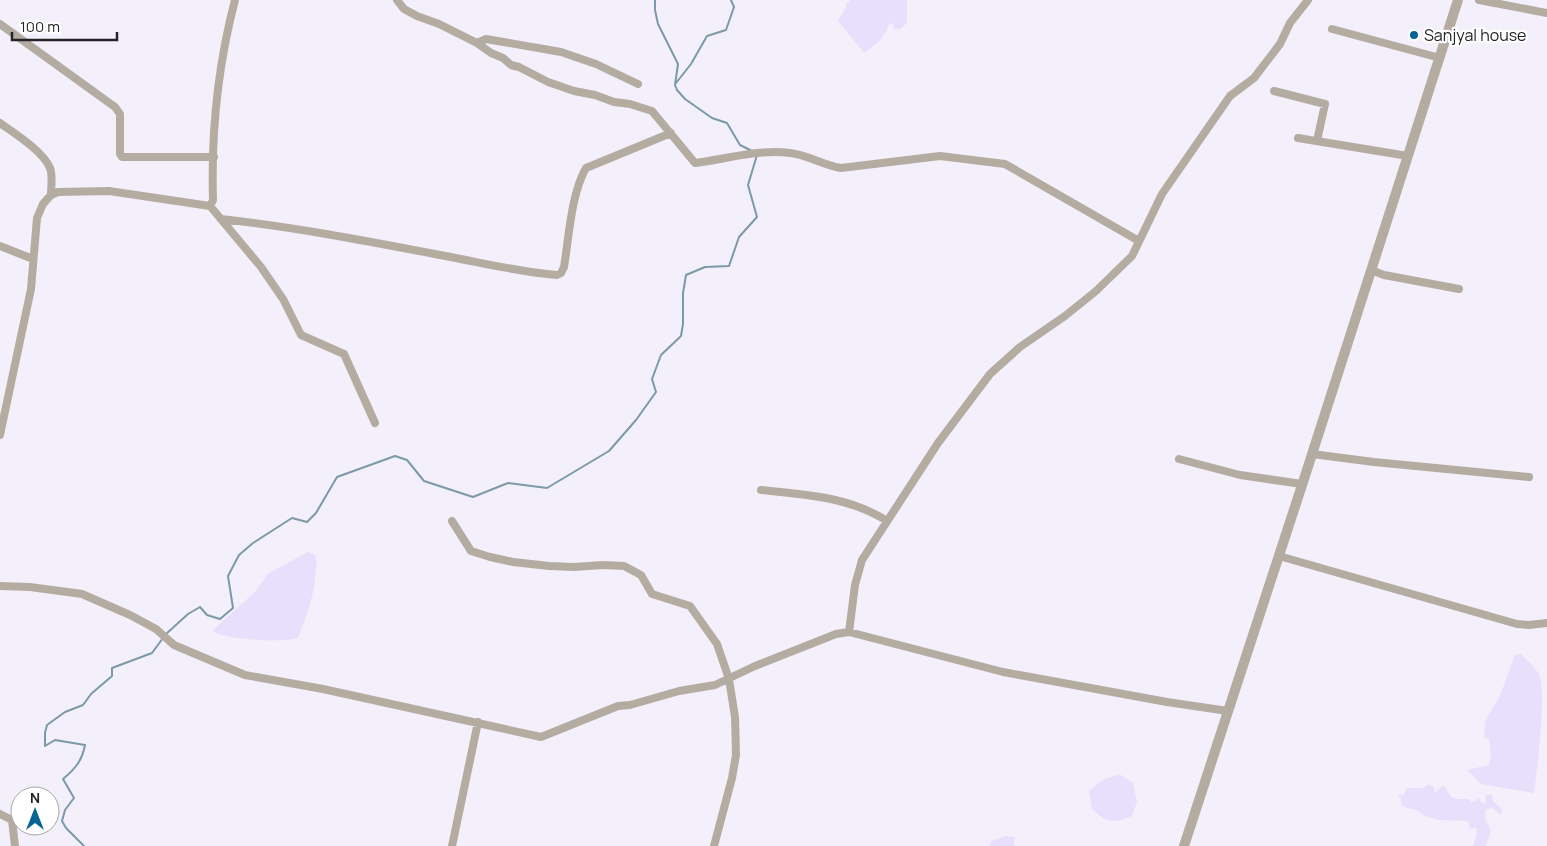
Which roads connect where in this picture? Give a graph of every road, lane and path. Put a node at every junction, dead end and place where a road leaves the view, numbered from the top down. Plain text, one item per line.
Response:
1 (234, 0) edge
2 (398, 0) edge
3 (1308, 0) edge
4 (1458, 0) edge
5 (1479, 0) edge
6 (1547, 14) edge
7 (0, 24) edge
8 (1332, 29) dead end
9 (477, 43) junction
10 (1440, 58) junction
11 (638, 84) dead end
12 (1274, 91) dead end
13 (0, 123) edge
14 (671, 133) junction
15 (1298, 138) dead end
16 (1317, 141) junction
17 (1408, 156) junction
18 (214, 157) junction
19 (50, 195) junction
20 (210, 206) junction
21 (221, 219) junction
22 (1139, 241) junction
23 (0, 246) edge
24 (33, 259) junction
25 (1371, 270) junction
26 (1459, 289) dead end
27 (375, 423) dead end
28 (0, 435) edge
29 (1312, 454) junction
30 (1179, 459) dead end
31 (1529, 478) dead end
32 (1302, 484) junction
33 (761, 490) dead end
34 (452, 520) dead end
35 (887, 520) junction
36 (1279, 556) junction
37 (0, 586) edge
38 (1547, 623) edge
39 (849, 632) junction
40 (729, 679) junction
41 (1228, 711) junction
42 (478, 722) junction
43 (0, 814) edge
44 (15, 846) edge
45 (452, 846) edge
46 (714, 846) edge
47 (1184, 846) edge

1 - 18 street
2 - 9 street
3 - 22 street
4 - 10 street
5 - 6 street
7 - 18 street
8 - 10 street
9 - 11 street
9 - 14 street
10 - 17 street
12 - 16 street
13 - 19 street
14 - 21 street
14 - 22 street
15 - 16 street
16 - 17 street
17 - 25 street
18 - 20 street
19 - 20 street
19 - 24 street
20 - 21 street
21 - 27 street
22 - 35 street
23 - 24 street
24 - 28 street
25 - 26 street
25 - 29 street
29 - 31 street
29 - 32 street
30 - 32 street
32 - 36 street
33 - 35 street
34 - 40 street
35 - 39 street
36 - 38 street
36 - 41 street
37 - 42 street
39 - 40 street
39 - 41 street
40 - 42 street
40 - 46 street
41 - 47 street
42 - 45 street
43 - 44 street

